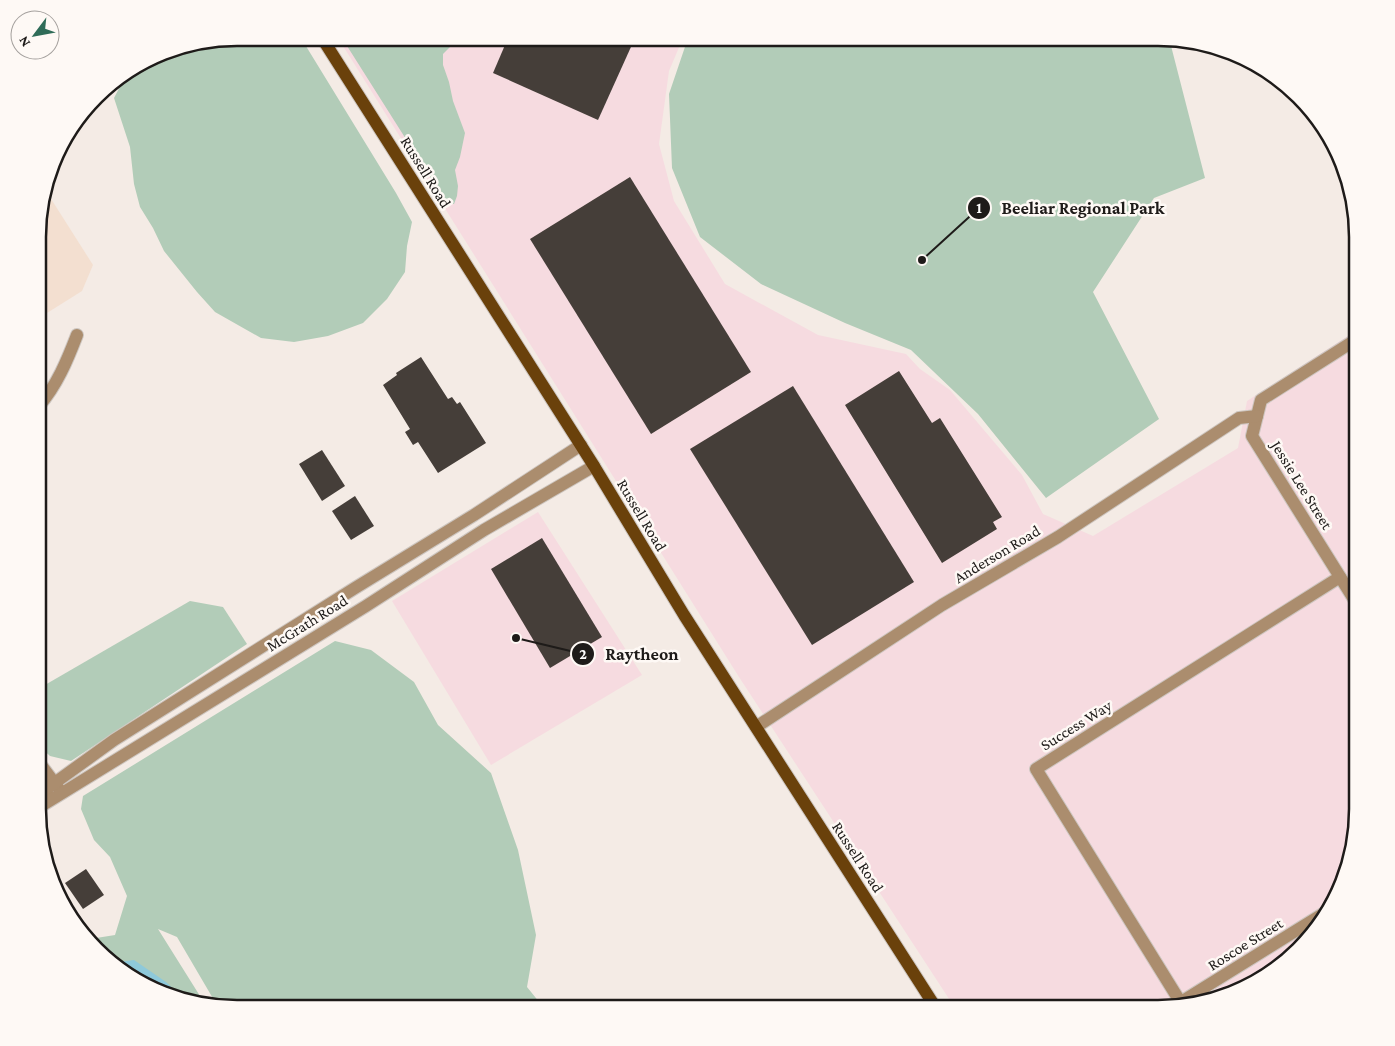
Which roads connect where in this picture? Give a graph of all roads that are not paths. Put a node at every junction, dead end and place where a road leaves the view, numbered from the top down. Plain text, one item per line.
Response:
1 (327, 46) edge
2 (77, 335) dead end
3 (1349, 344) edge
4 (46, 398) edge
5 (1257, 416) junction
6 (581, 445) junction
7 (594, 466) junction
8 (1340, 577) junction
9 (1349, 591) edge
10 (756, 727) junction
11 (48, 790) edge
12 (1313, 920) edge
13 (1191, 997) edge
14 (1178, 998) edge
15 (931, 1000) edge

1 - 6 main road, Russell Road
2 - 4 street
3 - 5 street, Jessie Lee Street
5 - 8 street, Jessie Lee Street
5 - 10 street, Anderson Road
6 - 7 main road, Russell Road
6 - 11 street, McGrath Road
7 - 10 main road, Russell Road
7 - 11 street, McGrath Road
8 - 9 street, Jessie Lee Street
8 - 14 street, Success Way
10 - 15 main road, Russell Road
12 - 13 street, Roscoe Street

